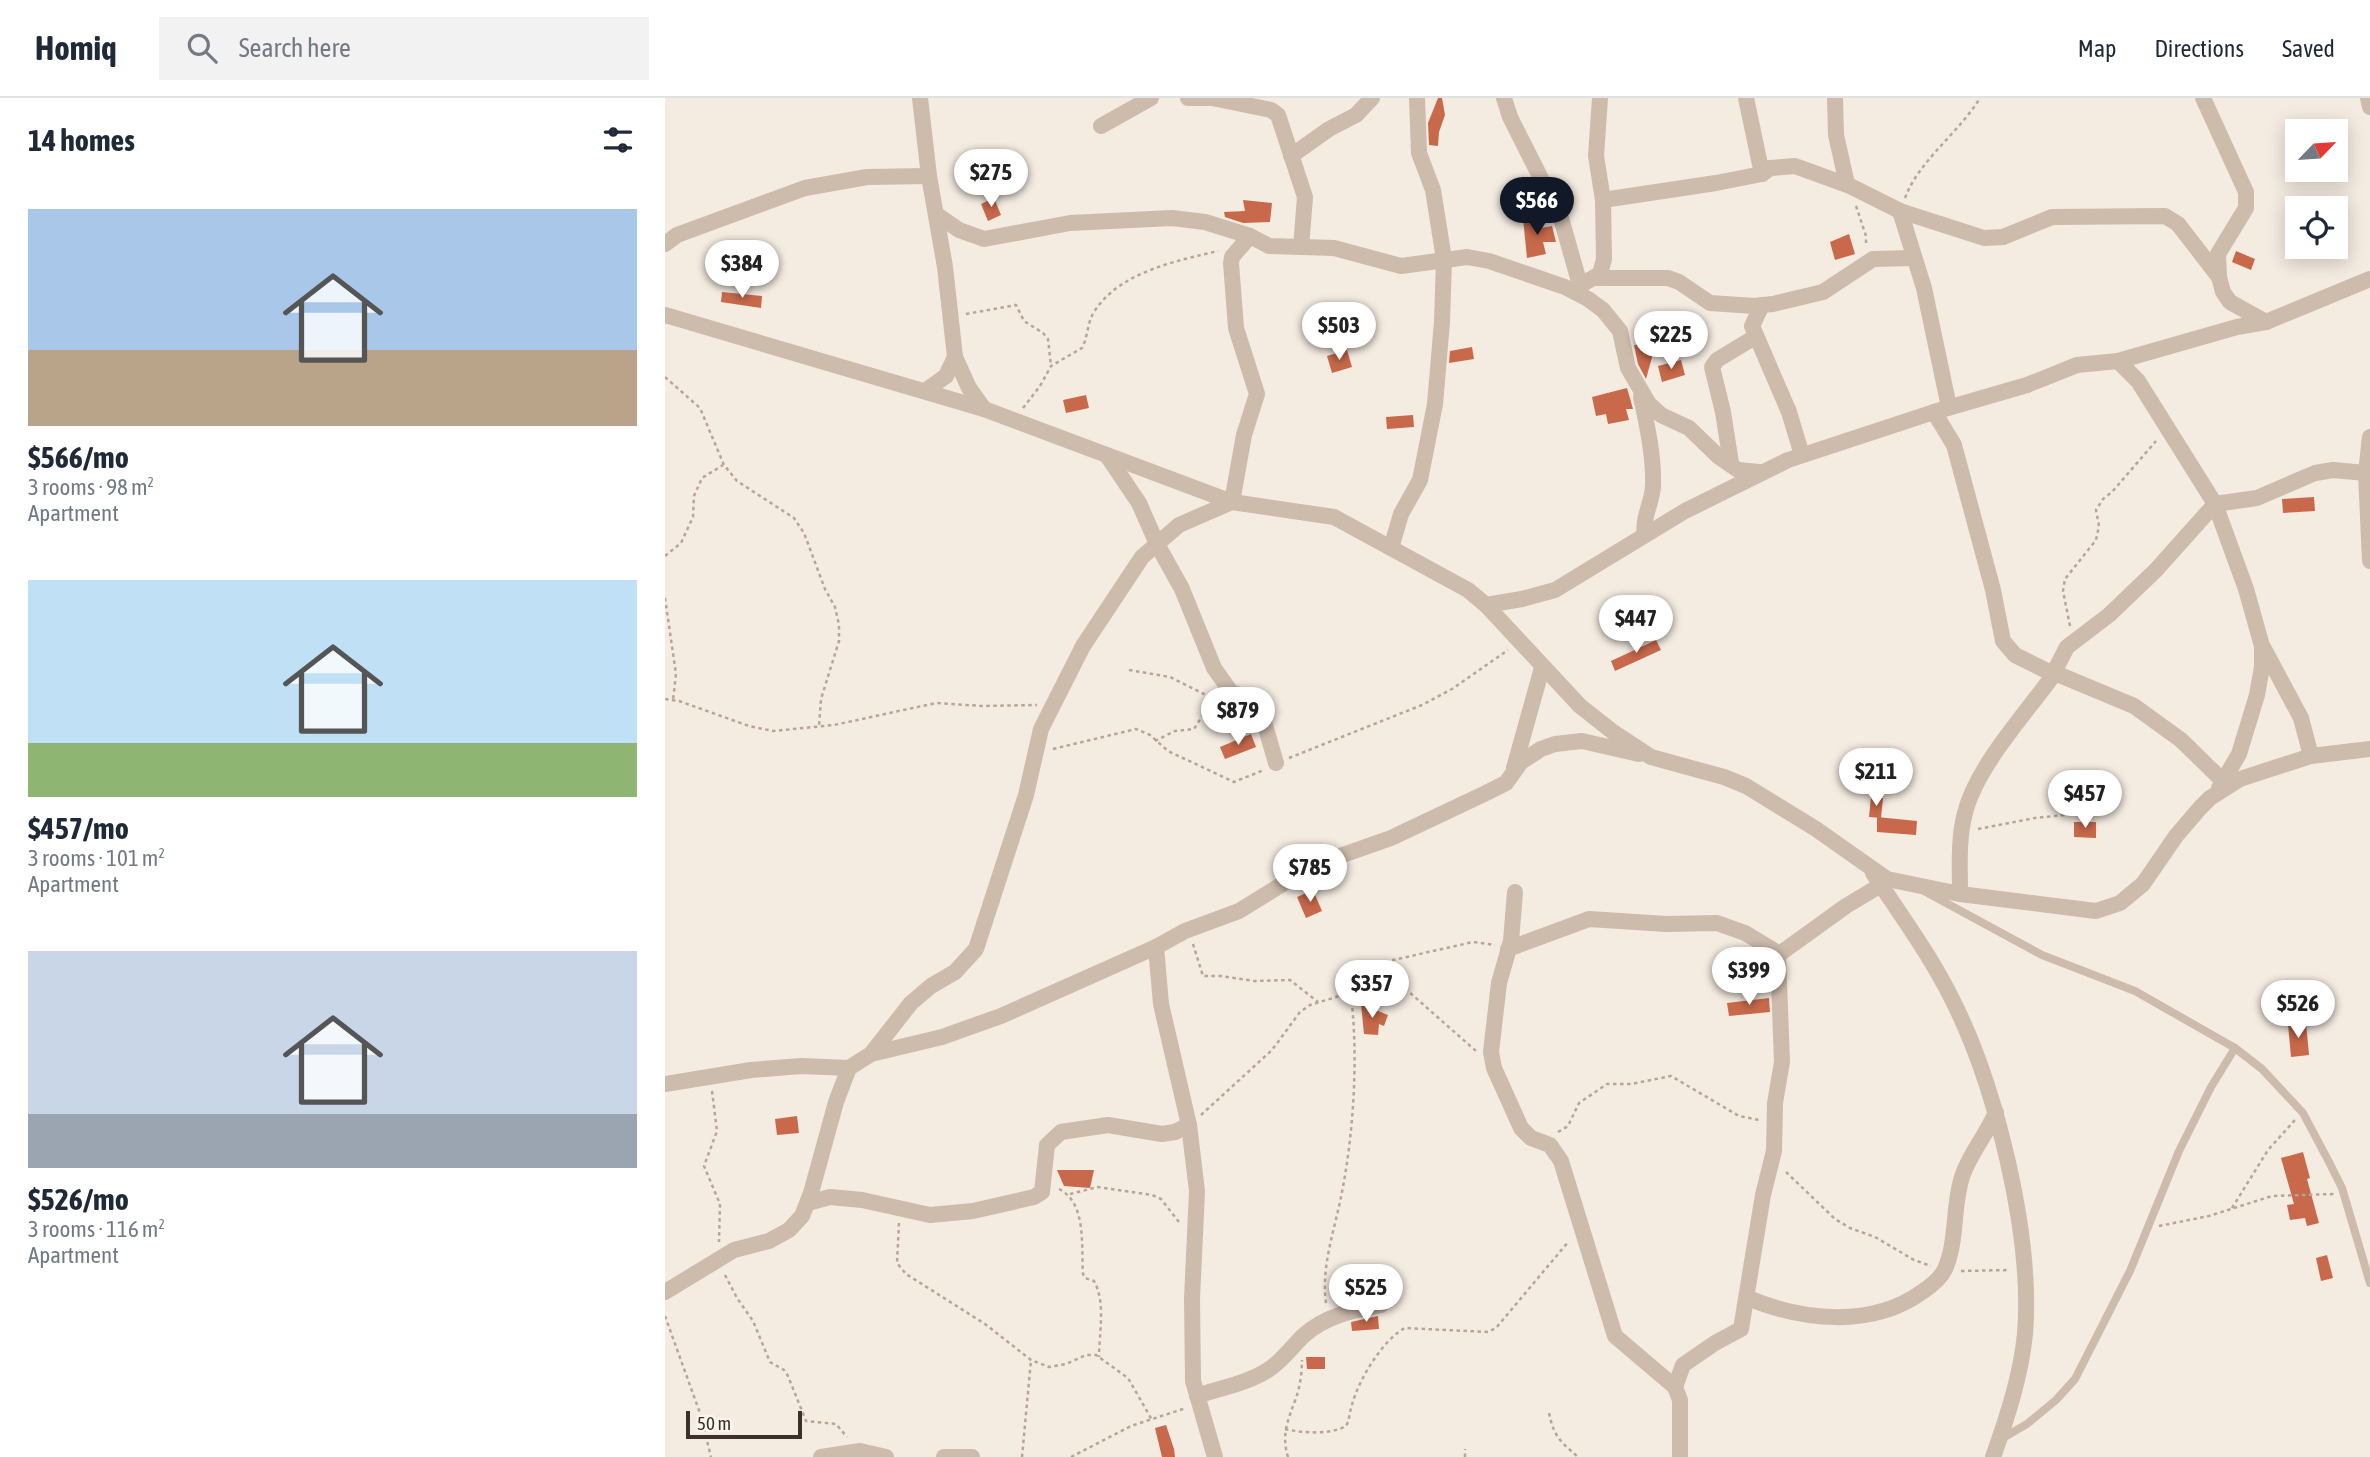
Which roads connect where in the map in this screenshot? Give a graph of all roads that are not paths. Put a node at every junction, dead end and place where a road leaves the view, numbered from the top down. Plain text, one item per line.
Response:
1 (920, 98) edge
2 (1151, 98) edge
3 (1188, 98) edge
4 (1373, 98) edge
5 (1417, 98) edge
6 (1504, 98) edge
7 (1600, 98) edge
8 (1746, 98) edge
9 (1835, 98) edge
10 (2203, 98) edge
11 (2368, 98) edge
12 (2370, 107) edge
13 (1101, 127) dead end
14 (1291, 156) junction
15 (1762, 174) junction
16 (929, 176) junction
17 (1848, 185) junction
18 (1603, 200) junction
19 (1900, 211) junction
20 (936, 214) junction
21 (1246, 241) junction
22 (665, 244) edge
23 (1301, 247) junction
24 (1914, 258) junction
25 (1444, 259) junction
26 (2219, 276) junction
27 (2370, 279) edge
28 (1582, 284) junction
29 (1762, 305) junction
30 (665, 315) edge
31 (2266, 322) junction
32 (1755, 337) junction
33 (955, 357) junction
34 (2118, 361) junction
35 (1640, 390) junction
36 (925, 391) junction
37 (984, 409) junction
38 (1942, 409) junction
39 (2370, 437) edge
40 (1802, 456) junction
41 (1108, 457) junction
42 (1731, 463) junction
43 (1761, 472) junction
44 (2366, 473) junction
45 (1232, 502) junction
46 (2215, 504) junction
47 (1147, 522) junction
48 (1645, 535) junction
49 (1157, 544) junction
50 (1391, 548) junction
51 (1142, 557) junction
52 (2370, 561) edge
53 (1486, 605) junction
54 (2262, 646) junction
55 (1542, 668) junction
56 (2054, 673) junction
57 (2370, 749) edge
58 (2311, 756) junction
59 (1651, 757) junction
60 (1276, 763) dead end
61 (1512, 774) junction
62 (2219, 789) junction
63 (1870, 868) junction
64 (1909, 884) junction
65 (1881, 885) junction
66 (1515, 891) dead end
67 (1960, 894) junction
68 (1156, 947) junction
69 (1508, 949) junction
70 (1780, 954) junction
71 (2235, 1048) junction
72 (871, 1054) junction
73 (849, 1068) junction
74 (665, 1084) edge
75 (1996, 1112) junction
76 (1189, 1125) junction
77 (808, 1203) junction
78 (2370, 1283) edge
79 (665, 1292) edge
80 (1748, 1298) junction
81 (1381, 1305) dead end
82 (1675, 1387) junction
83 (1198, 1399) junction
84 (1999, 1440) junction
85 (821, 1457) edge
86 (886, 1457) edge
87 (944, 1457) edge
88 (972, 1457) edge
89 (1215, 1457) edge
90 (1680, 1457) edge
91 (1993, 1457) edge

1 - 16 street
2 - 13 street
3 - 14 street
4 - 14 street
5 - 25 street
6 - 28 street
7 - 18 street
8 - 15 street
9 - 17 street
10 - 26 street
11 - 12 street
14 - 23 street
15 - 17 street
15 - 18 street
16 - 20 street
16 - 22 street
17 - 19 street
18 - 28 street
19 - 24 street
19 - 26 street
20 - 21 street
20 - 33 street
21 - 23 street
21 - 45 street
23 - 25 street
24 - 29 street
24 - 38 street
25 - 28 street
25 - 50 street
26 - 31 street
27 - 31 street
28 - 29 street
28 - 35 street
29 - 32 street
30 - 36 street
31 - 34 street
32 - 40 street
32 - 42 street
33 - 36 street
33 - 37 street
34 - 38 street
34 - 46 street
35 - 42 street
35 - 48 street
36 - 37 street
37 - 41 street
38 - 40 street
38 - 56 street
39 - 44 street
40 - 43 street
41 - 45 street
41 - 47 street
42 - 43 street
43 - 48 street
44 - 46 street
44 - 52 street
45 - 49 street
45 - 50 street
46 - 54 street
46 - 56 street
47 - 49 street
47 - 51 street
48 - 53 street
49 - 51 street
49 - 60 street
50 - 53 street
51 - 72 street
53 - 55 street
54 - 58 street
54 - 62 street
55 - 59 street
55 - 61 street
56 - 62 street
56 - 67 street
57 - 58 street
58 - 62 street
59 - 61 street
59 - 63 street
61 - 68 street
62 - 67 street
63 - 64 street
63 - 65 street
64 - 67 street
64 - 71 lane
65 - 70 street
65 - 75 street
66 - 69 street
68 - 72 street
68 - 76 street
69 - 70 street
69 - 82 street
70 - 80 street
71 - 78 lane
71 - 84 lane
72 - 73 street
73 - 74 street
73 - 77 street
75 - 80 street
75 - 84 street
76 - 77 street
76 - 83 street
77 - 79 street
80 - 82 street
81 - 83 street
82 - 90 street
83 - 89 street
84 - 91 street
85 - 86 street
87 - 88 street

